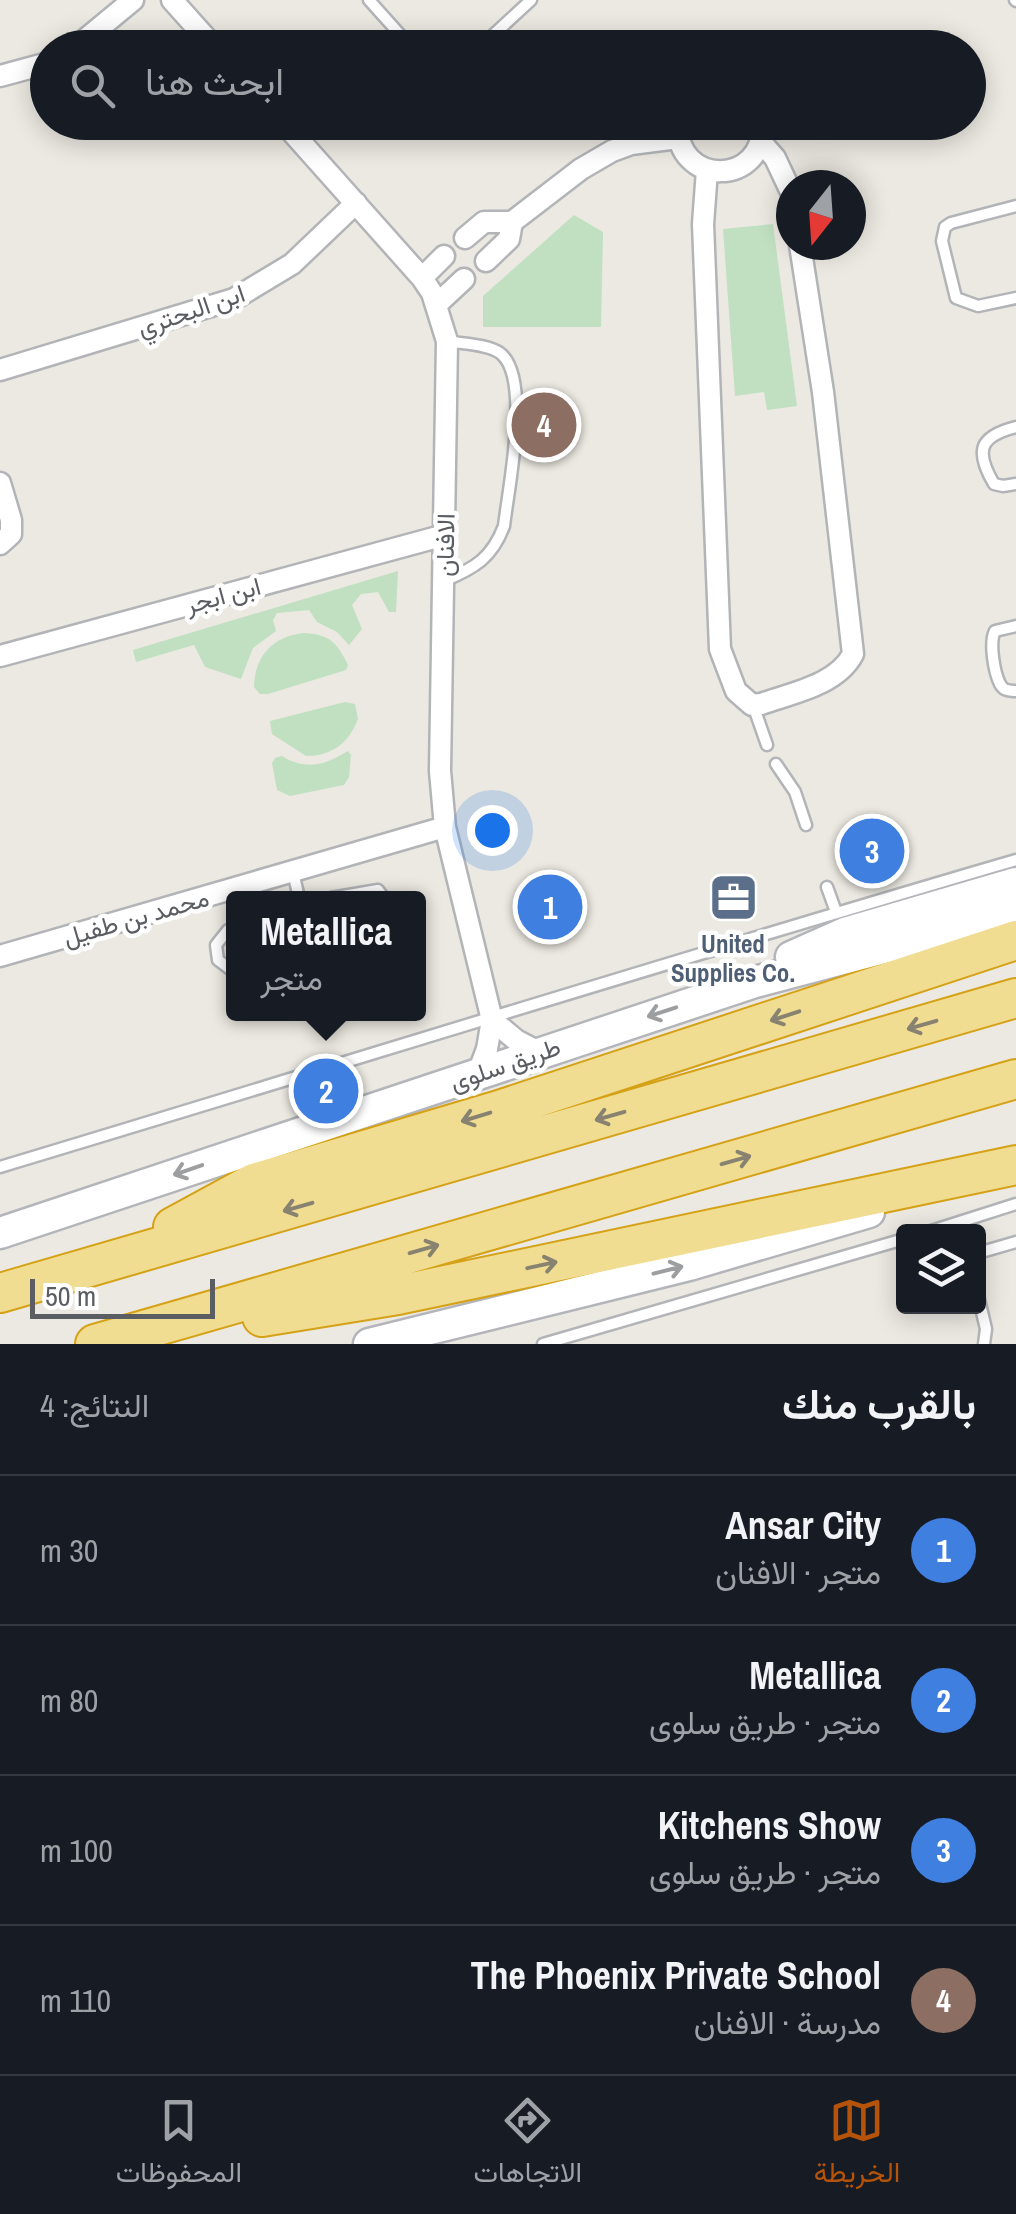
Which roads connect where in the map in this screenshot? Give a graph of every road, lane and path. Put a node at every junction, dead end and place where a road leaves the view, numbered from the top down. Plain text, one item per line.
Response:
1 (133, 0) edge
2 (172, 0) edge
3 (370, 0) edge
4 (531, 0) edge
5 (97, 30) edge
6 (199, 30) edge
7 (396, 30) edge
8 (498, 30) edge
9 (30, 68) edge
10 (0, 76) edge
11 (299, 140) edge
12 (644, 140) edge
13 (682, 140) edge
14 (757, 140) edge
15 (765, 140) edge
16 (707, 170) junction
17 (781, 170) edge
18 (356, 203) junction
19 (1016, 206) edge
20 (512, 222) junction
21 (465, 238) dead end
22 (444, 256) dead end
23 (802, 260) edge
24 (486, 261) dead end
25 (422, 278) junction
26 (464, 279) dead end
27 (1016, 298) edge
28 (436, 305) junction
29 (447, 342) junction
30 (0, 370) edge
31 (1016, 427) edge
32 (0, 483) edge
33 (1016, 484) edge
34 (445, 535) junction
35 (0, 544) edge
36 (444, 581) junction
37 (1016, 626) edge
38 (0, 656) edge
39 (1016, 691) edge
40 (752, 704) junction
41 (767, 746) dead end
42 (776, 764) dead end
43 (806, 824) dead end
44 (445, 827) junction
45 (1016, 860) edge
46 (292, 871) junction
47 (1016, 883) edge
48 (827, 886) dead end
49 (297, 891) edge
50 (836, 912) junction
51 (1016, 912) edge
52 (226, 932) edge
53 (1016, 940) edge
54 (0, 956) edge
55 (226, 966) edge
56 (755, 982) junction
57 (1016, 998) edge
58 (492, 1020) junction
59 (539, 1052) junction
60 (478, 1073) junction
61 (1016, 1079) edge
62 (1016, 1166) edge
63 (0, 1167) edge
64 (1016, 1204) edge
65 (960, 1224) edge
66 (0, 1233) edge
67 (896, 1241) edge
68 (1016, 1242) edge
69 (986, 1251) edge
70 (110, 1262) junction
71 (0, 1293) edge
72 (982, 1314) edge
73 (98, 1343) edge
74 (369, 1344) edge
75 (543, 1344) edge
76 (984, 1344) edge

1 - 5 street
2 - 6 street
3 - 7 lane
4 - 8 lane
9 - 10 street
11 - 18 street, الافنان
12 - 20 street
13 - 16 street
14 - 16 street
15 - 17 street
16 - 40 street
18 - 25 street, الافنان
18 - 30 street, ابن البحتري
19 - 27 lane
20 - 21 street
20 - 24 street
22 - 25 street
23 - 40 street
25 - 28 street, الافنان
26 - 28 street
28 - 29 street, الافنان
29 - 34 street, الافنان
29 - 36 lane
31 - 33 lane
32 - 35 street
34 - 36 street, الافنان
34 - 38 street, ابن ابجر
36 - 44 street, الافنان
37 - 39 lane
40 - 41 lane
42 - 43 lane
44 - 46 street, محمد بن طفيل
44 - 58 street, الافنان
45 - 50 lane
46 - 49 lane
46 - 54 street, محمد بن طفيل
47 - 56 main road
48 - 50 lane
50 - 58 lane
51 - 56 main road, طريق سلوى
52 - 55 lane
53 -> 70 highway
56 -> 59 main road, طريق سلوى
57 -> 70 highway
58 - 59 street
58 - 60 street, الافنان
58 - 63 lane
59 - 60 main road, طريق سلوى
60 -> 66 main road, طريق سلوى
73 -> 61 highway
73 -> 62 highway
74 -> 62 main road
64 - 65 lane
67 - 75 lane
68 - 69 lane
70 - 71 highway
72 - 76 lane

